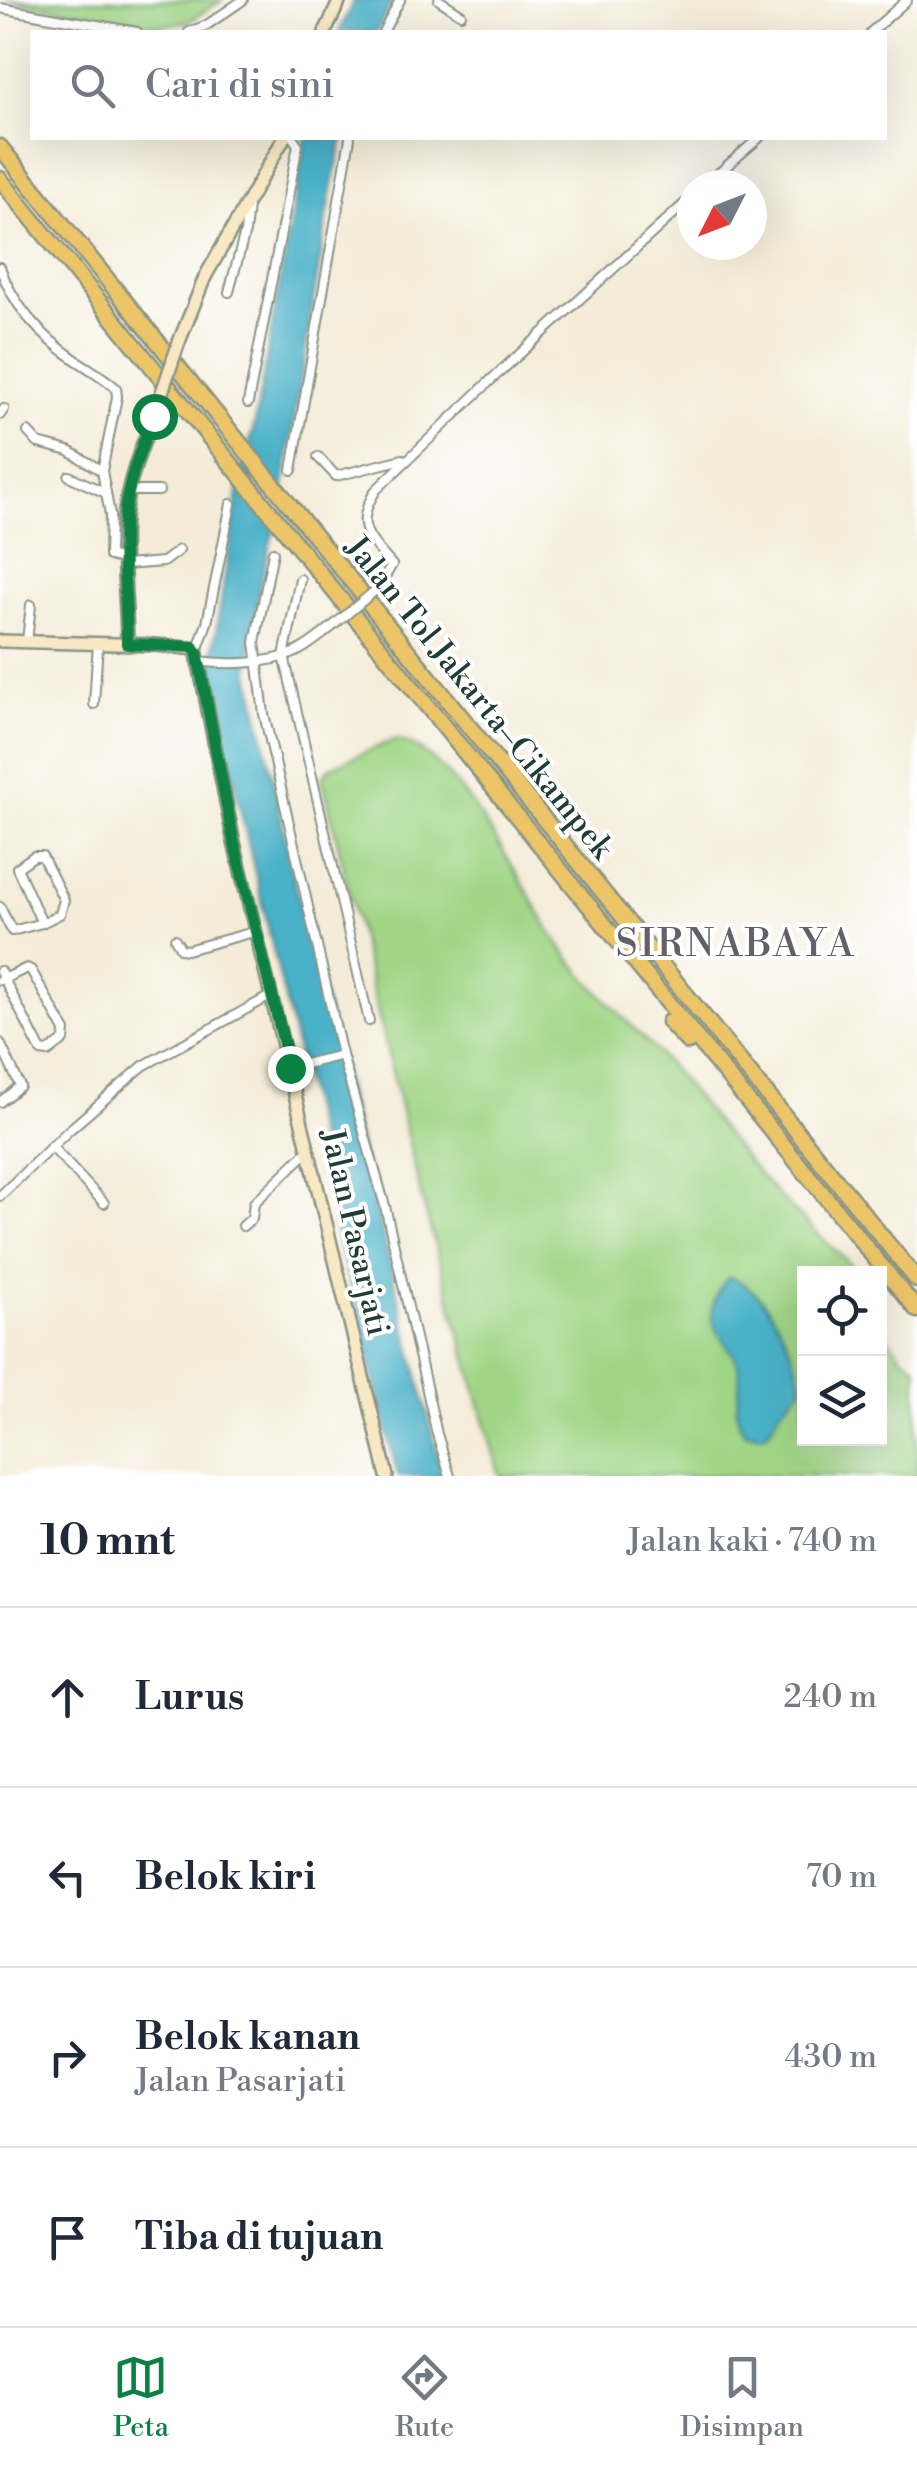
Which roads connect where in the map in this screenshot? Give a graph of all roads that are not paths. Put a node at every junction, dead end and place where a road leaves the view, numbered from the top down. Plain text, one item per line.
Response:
1 (243, 0) edge
2 (340, 0) edge
3 (400, 0) edge
4 (439, 0) edge
5 (908, 0) edge
6 (0, 8) edge
7 (461, 14) dead end
8 (126, 30) edge
9 (195, 30) edge
10 (326, 30) edge
11 (385, 30) edge
12 (874, 30) edge
13 (283, 140) edge
14 (296, 140) edge
15 (350, 140) edge
16 (757, 140) edge
17 (0, 147) edge
18 (722, 170) edge
19 (0, 178) edge
20 (248, 202) junction
21 (677, 211) edge
22 (0, 268) edge
23 (229, 292) dead end
24 (248, 403) dead end
25 (28, 432) dead end
26 (318, 457) dead end
27 (408, 458) junction
28 (292, 470) dead end
29 (102, 471) junction
30 (68, 476) dead end
31 (129, 490) junction
32 (158, 491) dead end
33 (106, 494) junction
34 (231, 504) dead end
35 (179, 550) dead end
36 (274, 552) dead end
37 (125, 563) junction
38 (300, 579) dead end
39 (31, 605) dead end
40 (0, 641) edge
41 (28, 641) junction
42 (98, 644) junction
43 (127, 644) junction
44 (200, 656) junction
45 (284, 656) junction
46 (252, 660) junction
47 (94, 704) dead end
48 (481, 773) junction
49 (521, 840) dead end
50 (0, 908) edge
51 (42, 923) junction
52 (258, 931) junction
53 (175, 939) dead end
54 (1, 977) edge
55 (272, 995) junction
56 (370, 1021) dead end
57 (669, 1022) dead end
58 (0, 1043) edge
59 (342, 1055) junction
60 (295, 1066) junction
61 (745, 1100) junction
62 (0, 1102) edge
63 (51, 1146) junction
64 (309, 1150) junction
65 (0, 1196) edge
66 (104, 1203) dead end
67 (243, 1226) dead end
68 (917, 1280) edge
69 (917, 1310) edge
70 (387, 1476) edge
71 (450, 1476) edge

1 - 9 street
2 - 10 main road
3 - 11 street
4 - 7 street
5 - 12 street
6 - 8 street
13 - 20 main road
14 - 24 street
15 - 28 street
16 - 18 street
17 - 68 highway, Jalan Tol Jakarta–Cikampek
19 - 48 highway, Jalan Tol Jakarta–Cikampek
20 - 23 street
20 - 31 main road, bridge
21 - 27 street
22 - 29 street
25 - 29 street
26 - 27 street
27 - 45 street, bridge
29 - 33 street
30 - 33 street
31 - 32 street
31 - 37 main road
33 - 37 street
34 - 44 street
35 - 37 street
36 - 46 street
37 - 43 main road
38 - 45 street
39 - 41 street
40 - 41 main road
41 - 42 main road
42 - 43 main road
42 - 47 street
43 - 44 main road
44 - 46 street
44 - 52 main road, Jalan Pasarjati
45 - 46 street
45 - 56 street
46 - 59 street
48 - 49 highway
48 - 61 highway, Jalan Tol Jakarta–Cikampek
50 - 51 street
51 - 51 street
52 - 53 street
52 - 55 main road, Jalan Pasarjati
54 - 54 street
55 - 60 main road, Jalan Pasarjati
55 - 63 street
57 - 61 highway
58 - 62 street
59 - 60 street
59 - 71 street
60 - 64 main road, Jalan Pasarjati
61 - 69 highway, Jalan Tol Jakarta–Cikampek
63 - 65 street
63 - 66 street
64 - 67 street
64 - 70 main road, Jalan Pasarjati

